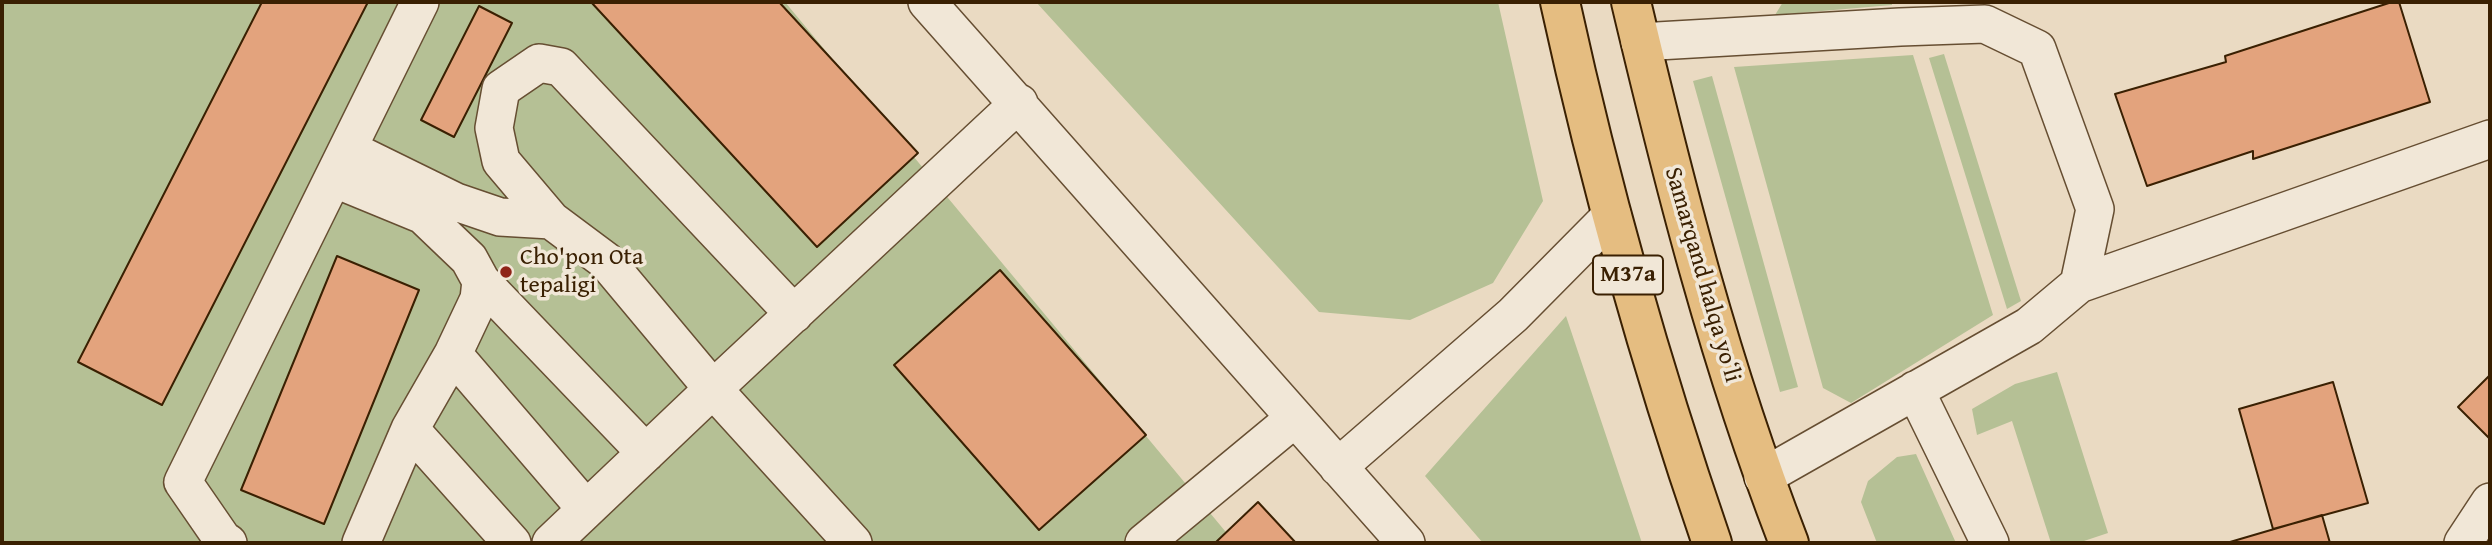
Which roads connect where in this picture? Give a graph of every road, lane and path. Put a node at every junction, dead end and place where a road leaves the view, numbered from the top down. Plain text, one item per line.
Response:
1 (420, 2) edge
2 (927, 2) edge
3 (1560, 2) edge
4 (1630, 2) edge
5 (1640, 42) junction
6 (1019, 103) junction
7 (2490, 139) edge
8 (341, 164) junction
9 (1612, 215) junction
10 (551, 220) junction
11 (481, 281) junction
12 (2079, 284) junction
13 (794, 314) junction
14 (453, 354) junction
15 (713, 389) junction
16 (1915, 390) junction
17 (1295, 418) junction
18 (410, 429) junction
19 (646, 453) junction
20 (1338, 467) junction
21 (1763, 477) junction
22 (2490, 502) edge
23 (586, 509) junction
24 (228, 543) edge
25 (361, 543) edge
26 (512, 543) edge
27 (551, 543) edge
28 (853, 543) edge
29 (1144, 543) edge
30 (1406, 543) edge
31 (1712, 543) edge
32 (1789, 543) edge
33 (1990, 543) edge
34 (2463, 543) edge

1 - 8 street
2 - 6 street
3 - 9 highway, M37a
4 - 5 highway, Samarqand halqa yoʻli / M37a
5 - 12 street
5 - 21 highway, Samarqand halqa yoʻli / M37a
6 - 13 street
6 - 17 street
7 - 12 street
8 - 10 street
8 - 11 street
8 - 24 street
9 - 20 street
9 - 31 highway, M37a
10 - 13 street
10 - 15 street
11 - 14 street
11 - 19 street
12 - 16 street
13 - 15 street
14 - 18 street
14 - 23 street
15 - 19 street
15 - 28 street
16 - 21 street
16 - 33 street
17 - 20 street
17 - 29 street
18 - 25 street
18 - 26 street
19 - 23 street
20 - 30 street
21 - 32 highway, Samarqand halqa yoʻli / M37a
22 - 34 street
23 - 27 street

